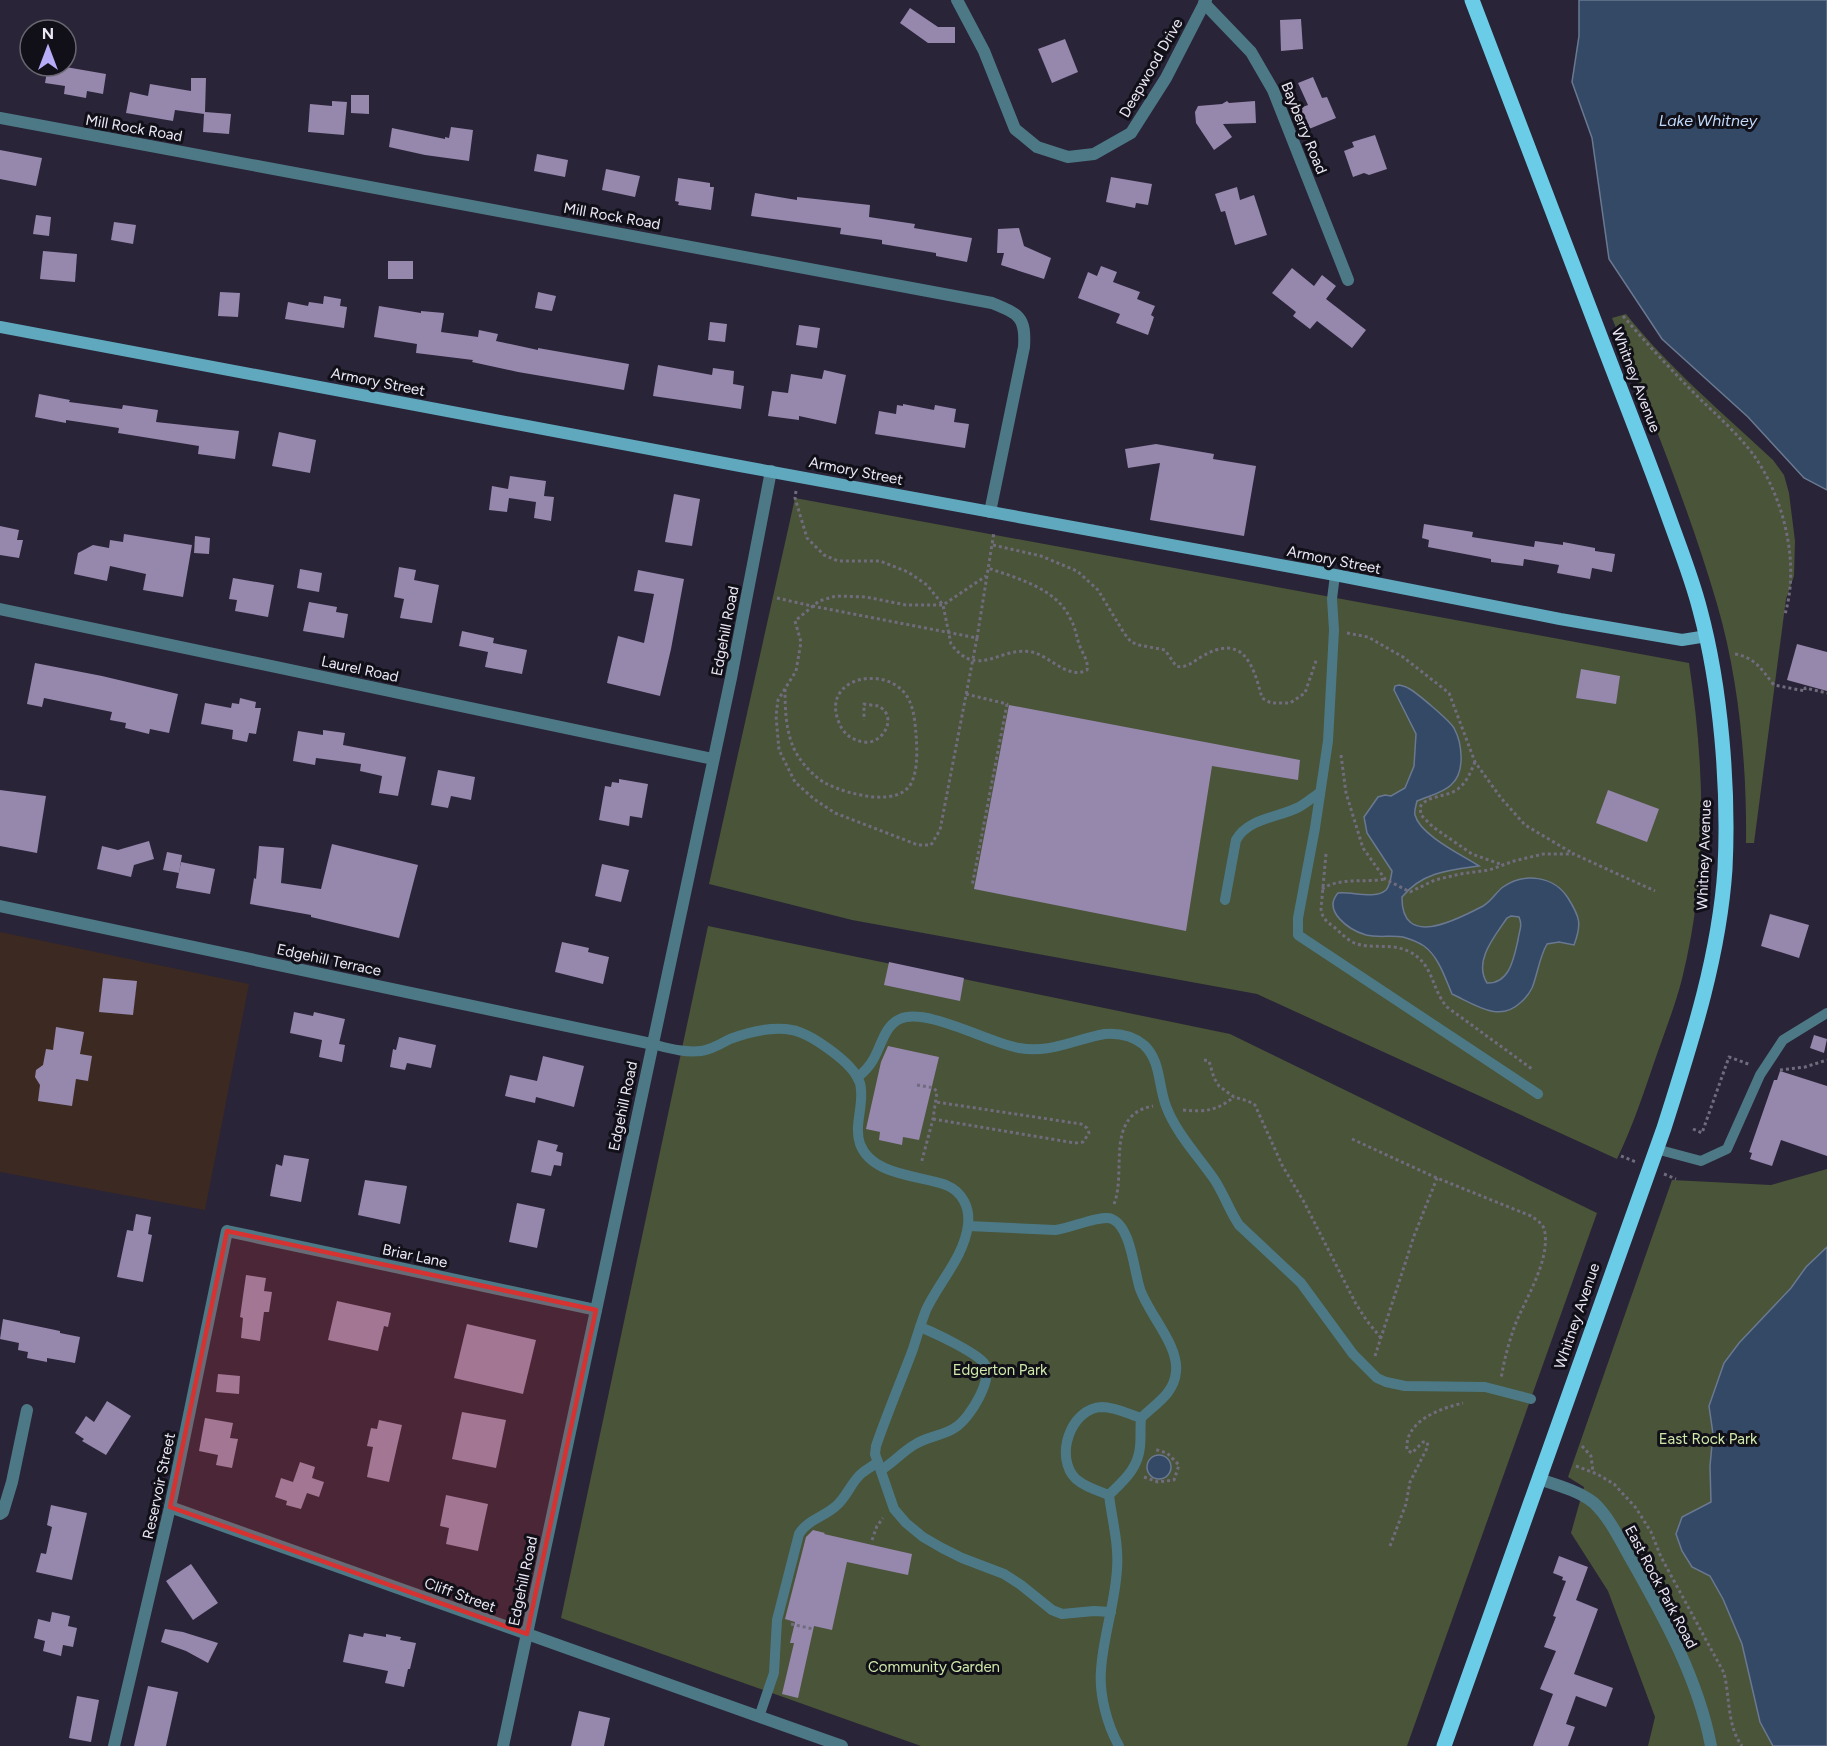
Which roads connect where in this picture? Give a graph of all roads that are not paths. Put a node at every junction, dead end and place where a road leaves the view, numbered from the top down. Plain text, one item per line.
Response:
1 (957, 0) edge
2 (1472, 0) edge
3 (1205, 2) edge
4 (0, 118) edge
5 (1348, 280) dead end
6 (0, 327) edge
7 (771, 471) junction
8 (990, 512) junction
9 (1335, 575) junction
10 (0, 609) edge
11 (1707, 636) junction
12 (713, 759) junction
13 (1319, 794) junction
14 (1225, 900) dead end
15 (0, 906) edge
16 (1827, 1013) edge
17 (652, 1044) junction
18 (858, 1077) junction
19 (1538, 1094) dead end
20 (1656, 1149) junction
21 (968, 1226) junction
22 (227, 1231) joint
23 (596, 1310) junction
24 (920, 1327) junction
25 (1531, 1399) dead end
26 (27, 1410) dead end
27 (1142, 1418) junction
28 (879, 1466) junction
29 (1539, 1479) junction
30 (1109, 1495) junction
31 (170, 1507) junction
32 (0, 1514) edge
33 (1111, 1612) junction
34 (527, 1634) junction
35 (759, 1717) junction
36 (114, 1746) edge
37 (503, 1746) edge
38 (842, 1746) edge
39 (1119, 1746) edge
40 (1444, 1746) edge
41 (1712, 1746) edge

1 - 3 street, Deepwood Drive
2 - 11 main road, Whitney Avenue
3 - 5 street, Bayberry Road
4 - 8 street, Mill Rock Road
6 - 7 main road, Armory Street
7 - 8 main road, Armory Street
7 - 12 street, Edgehill Road
8 - 9 main road, Armory Street
9 - 11 main road, Armory Street
9 - 13 lane
10 - 12 street, Laurel Road
11 - 20 main road, Whitney Avenue
12 - 17 street, Edgehill Road
13 - 14 lane
13 - 19 lane
15 - 17 street, Edgehill Terrace
16 - 20 lane
17 - 18 lane
17 - 23 street, Edgehill Road
18 - 21 lane
18 - 25 lane
20 - 29 main road, Whitney Avenue
21 - 24 lane
21 - 27 lane
22 - 23 street, Briar Lane
22 - 31 street, Reservoir Street
23 - 34 street, Edgehill Road
24 - 28 lane
24 - 28 lane
26 - 32 street
27 - 30 lane
27 - 30 lane
28 - 33 lane
28 - 35 lane
29 - 40 main road, Whitney Avenue
29 - 41 street, East Rock Park Road
30 - 33 lane
31 - 34 street, Cliff Street
31 - 36 street, Reservoir Street
33 - 39 lane
34 - 35 street, Cliff Street
34 - 37 street, Edgehill Road
35 - 38 street, Cliff Street

